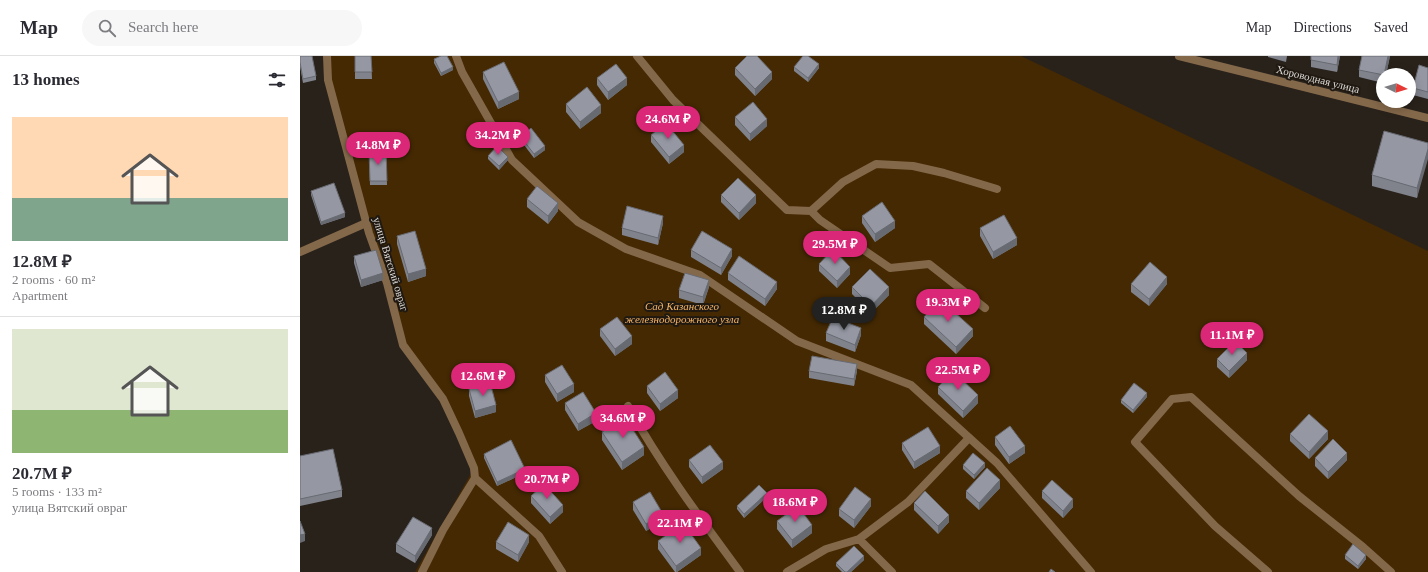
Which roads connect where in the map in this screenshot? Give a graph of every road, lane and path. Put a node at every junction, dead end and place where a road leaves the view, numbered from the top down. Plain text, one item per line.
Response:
1 (327, 56) edge
2 (456, 56) edge
3 (637, 56) edge
4 (1179, 56) edge
5 (1428, 118) edge
6 (997, 189) dead end
7 (811, 211) junction
8 (366, 223) junction
9 (300, 252) edge
10 (985, 308) dead end
11 (628, 406) dead end
12 (969, 438) junction
13 (475, 478) junction
14 (859, 538) junction
15 (422, 572) edge
16 (562, 572) edge
17 (740, 572) edge
18 (787, 572) edge
19 (892, 572) edge
20 (1091, 572) edge
21 (1268, 572) edge
22 (1391, 572) edge

1 - 8 street, улица Вятский овраг
2 - 12 street
3 - 7 street
4 - 5 street, Хороводная улица
6 - 7 street
7 - 10 street
8 - 9 street
8 - 13 street, улица Вятский овраг
11 - 17 street
12 - 14 street
12 - 20 street
13 - 15 street
13 - 16 street
14 - 18 street
14 - 19 street
21 - 22 street

